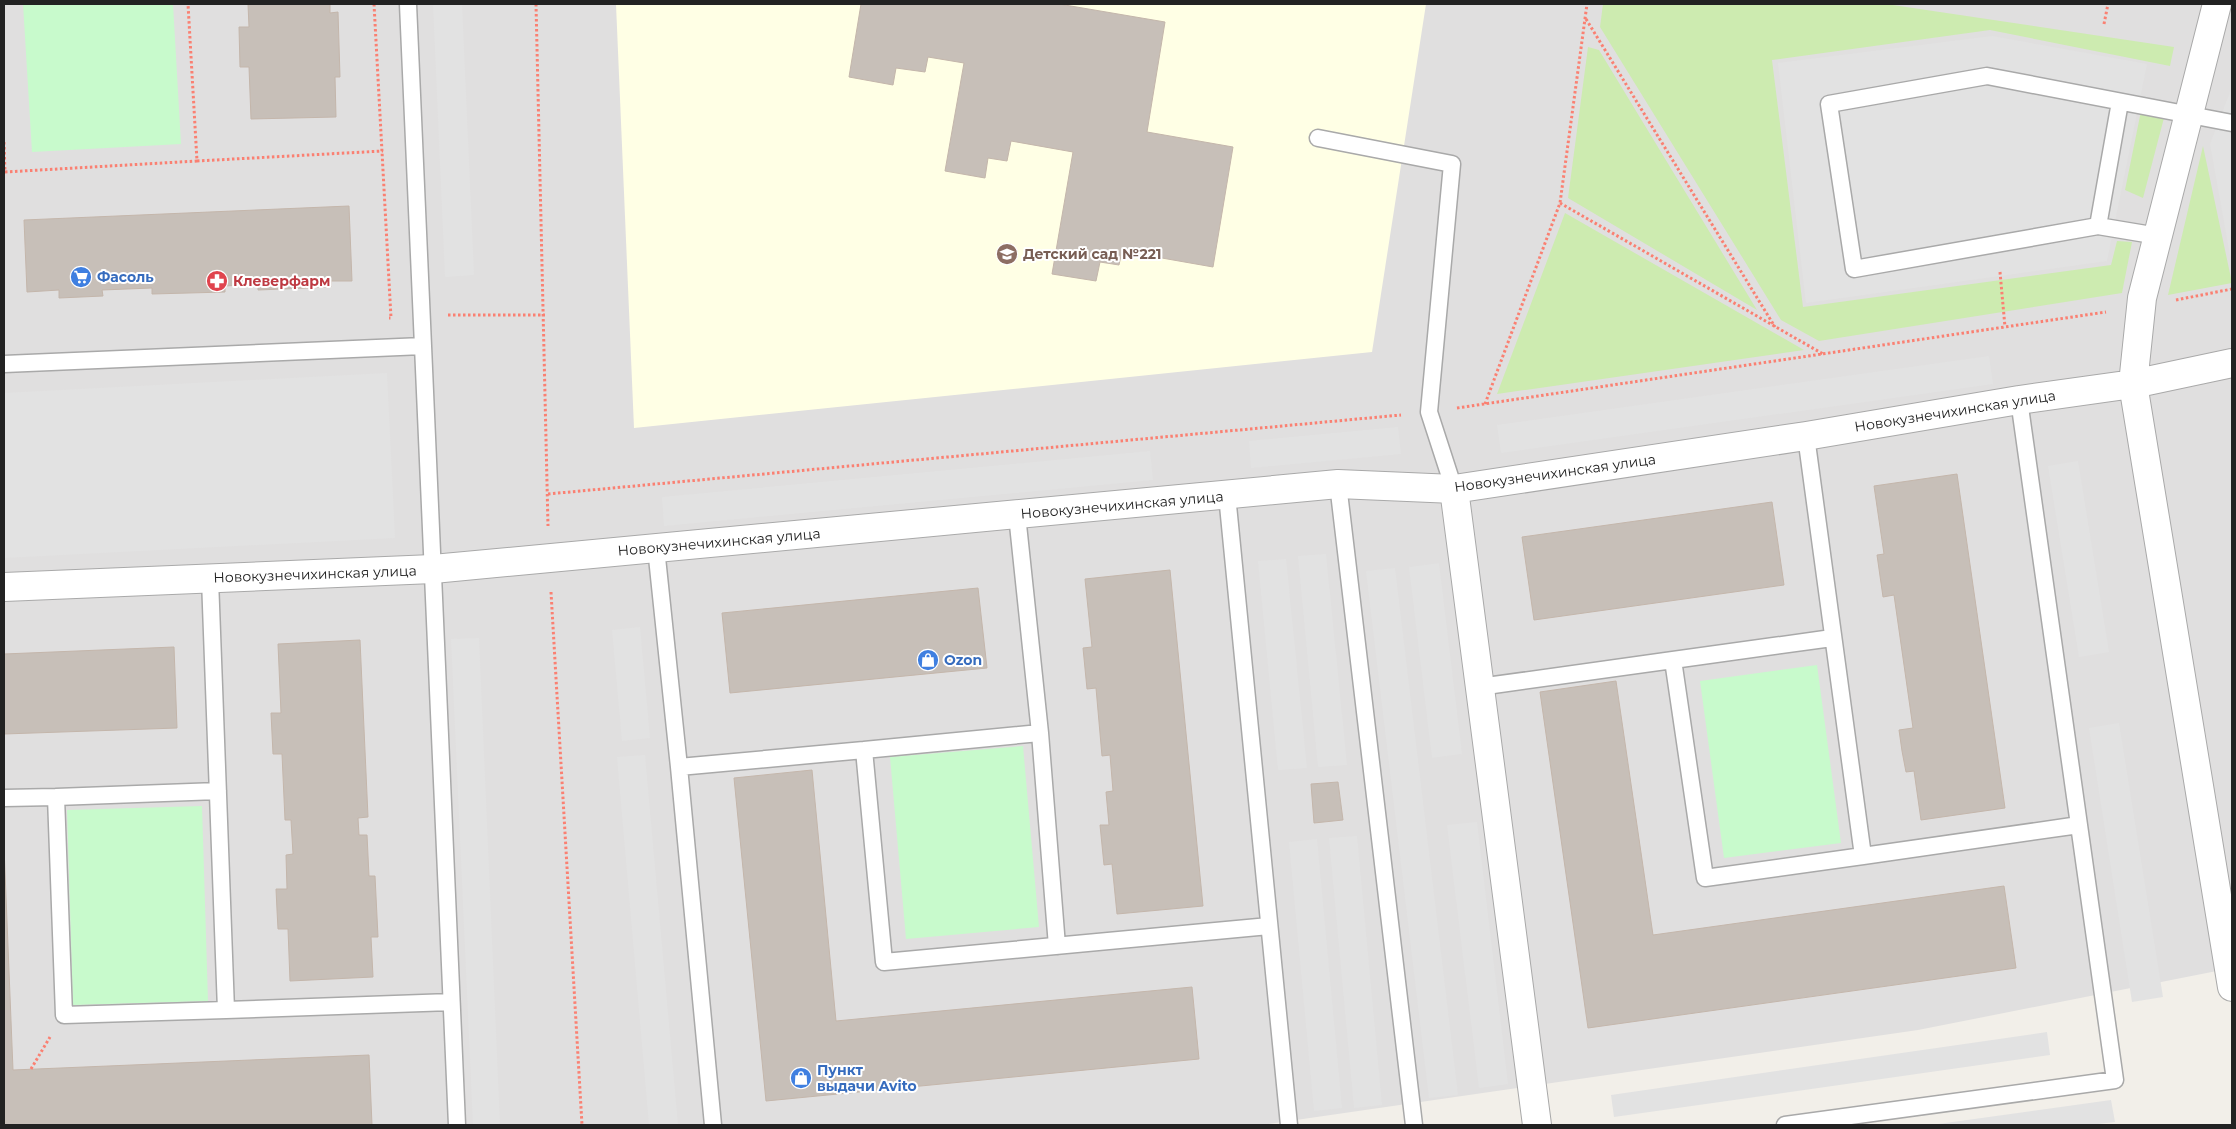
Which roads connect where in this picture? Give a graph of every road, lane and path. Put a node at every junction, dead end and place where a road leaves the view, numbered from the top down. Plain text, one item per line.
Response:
1 (188, 4) edge
2 (374, 4) edge
3 (408, 4) edge
4 (1587, 4) edge
5 (2108, 4) edge
6 (2216, 4) edge
7 (1585, 19) junction
8 (2104, 24) dead end
9 (2120, 102) junction
10 (2188, 115) junction
11 (2232, 123) edge
12 (1318, 138) dead end
13 (4, 142) edge
14 (414, 150) junction
15 (382, 151) junction
16 (197, 161) junction
17 (5, 173) edge
18 (1560, 203) junction
19 (2098, 226) junction
20 (2158, 236) junction
21 (1997, 244) junction
22 (2232, 289) edge
23 (2142, 307) junction
24 (422, 315) junction
25 (545, 315) dead end
26 (382, 319) dead end
27 (1775, 327) junction
28 (2005, 327) junction
29 (423, 346) junction
30 (1823, 354) junction
31 (4, 364) edge
32 (2231, 368) edge
33 (2133, 384) junction
34 (2019, 400) junction
35 (1485, 404) junction
36 (1429, 412) junction
37 (1806, 436) junction
38 (1338, 484) junction
39 (1454, 489) junction
40 (548, 494) dead end
41 (1227, 495) junction
42 (1017, 515) junction
43 (656, 548) junction
44 (433, 570) junction
45 (210, 578) junction
46 (4, 587) edge
47 (1832, 638) junction
48 (1674, 660) junction
49 (1479, 687) junction
50 (1040, 732) junction
51 (864, 750) junction
52 (679, 767) junction
53 (218, 792) junction
54 (56, 796) junction
55 (4, 798) edge
56 (2079, 825) junction
57 (1863, 856) junction
58 (1269, 926) junction
59 (1057, 946) junction
60 (2232, 987) edge
61 (452, 1002) junction
62 (226, 1010) junction
63 (64, 1016) junction
64 (31, 1069) dead end
65 (457, 1125) edge
66 (713, 1125) edge
67 (1289, 1125) edge
68 (1414, 1125) edge
69 (1537, 1125) edge
70 (1785, 1125) edge

1 - 16 path
2 - 15 path
3 - 14 lane
4 - 7 path
5 - 8 path
6 - 10 street
7 - 18 path
7 - 27 path
9 - 10 lane
9 - 19 lane
9 - 21 lane
10 - 11 lane
10 - 20 street
12 - 36 lane
13 - 17 path
14 - 15 path
14 - 24 lane
15 - 16 path
15 - 26 path
16 - 17 path
18 - 27 path
18 - 35 path
19 - 20 lane
19 - 21 lane
20 - 23 street
21 - 28 path
22 - 23 path
23 - 28 path
23 - 33 street
24 - 25 path
24 - 29 lane
27 - 30 path
28 - 30 path
29 - 31 lane
29 - 44 lane
30 - 35 path
32 - 33 street, Новокузнечихинская улица
33 - 34 street, Новокузнечихинская улица
33 - 60 street
34 - 37 street, Новокузнечихинская улица
34 - 56 lane
35 - 36 path
36 - 39 lane
36 - 40 path
37 - 39 street, Новокузнечихинская улица
37 - 47 lane
38 - 39 street, Новокузнечихинская улица
38 - 41 street, Новокузнечихинская улица
38 - 68 lane
39 - 49 street
41 - 42 street, Новокузнечихинская улица
41 - 58 lane
42 - 43 street, Новокузнечихинская улица
42 - 50 lane
43 - 44 street, Новокузнечихинская улица
43 - 52 lane
44 - 45 street, Новокузнечихинская улица
44 - 61 lane
45 - 46 street, Новокузнечихинская улица
45 - 53 lane
47 - 48 lane
47 - 57 lane
48 - 49 lane
48 - 57 lane
49 - 69 street
50 - 51 lane
50 - 59 lane
51 - 52 lane
51 - 59 lane
52 - 66 lane
53 - 54 lane
53 - 62 lane
54 - 55 lane
54 - 63 lane
56 - 57 lane
56 - 70 lane
58 - 59 lane
58 - 67 lane
61 - 62 lane
61 - 65 lane
62 - 63 lane
63 - 64 path

